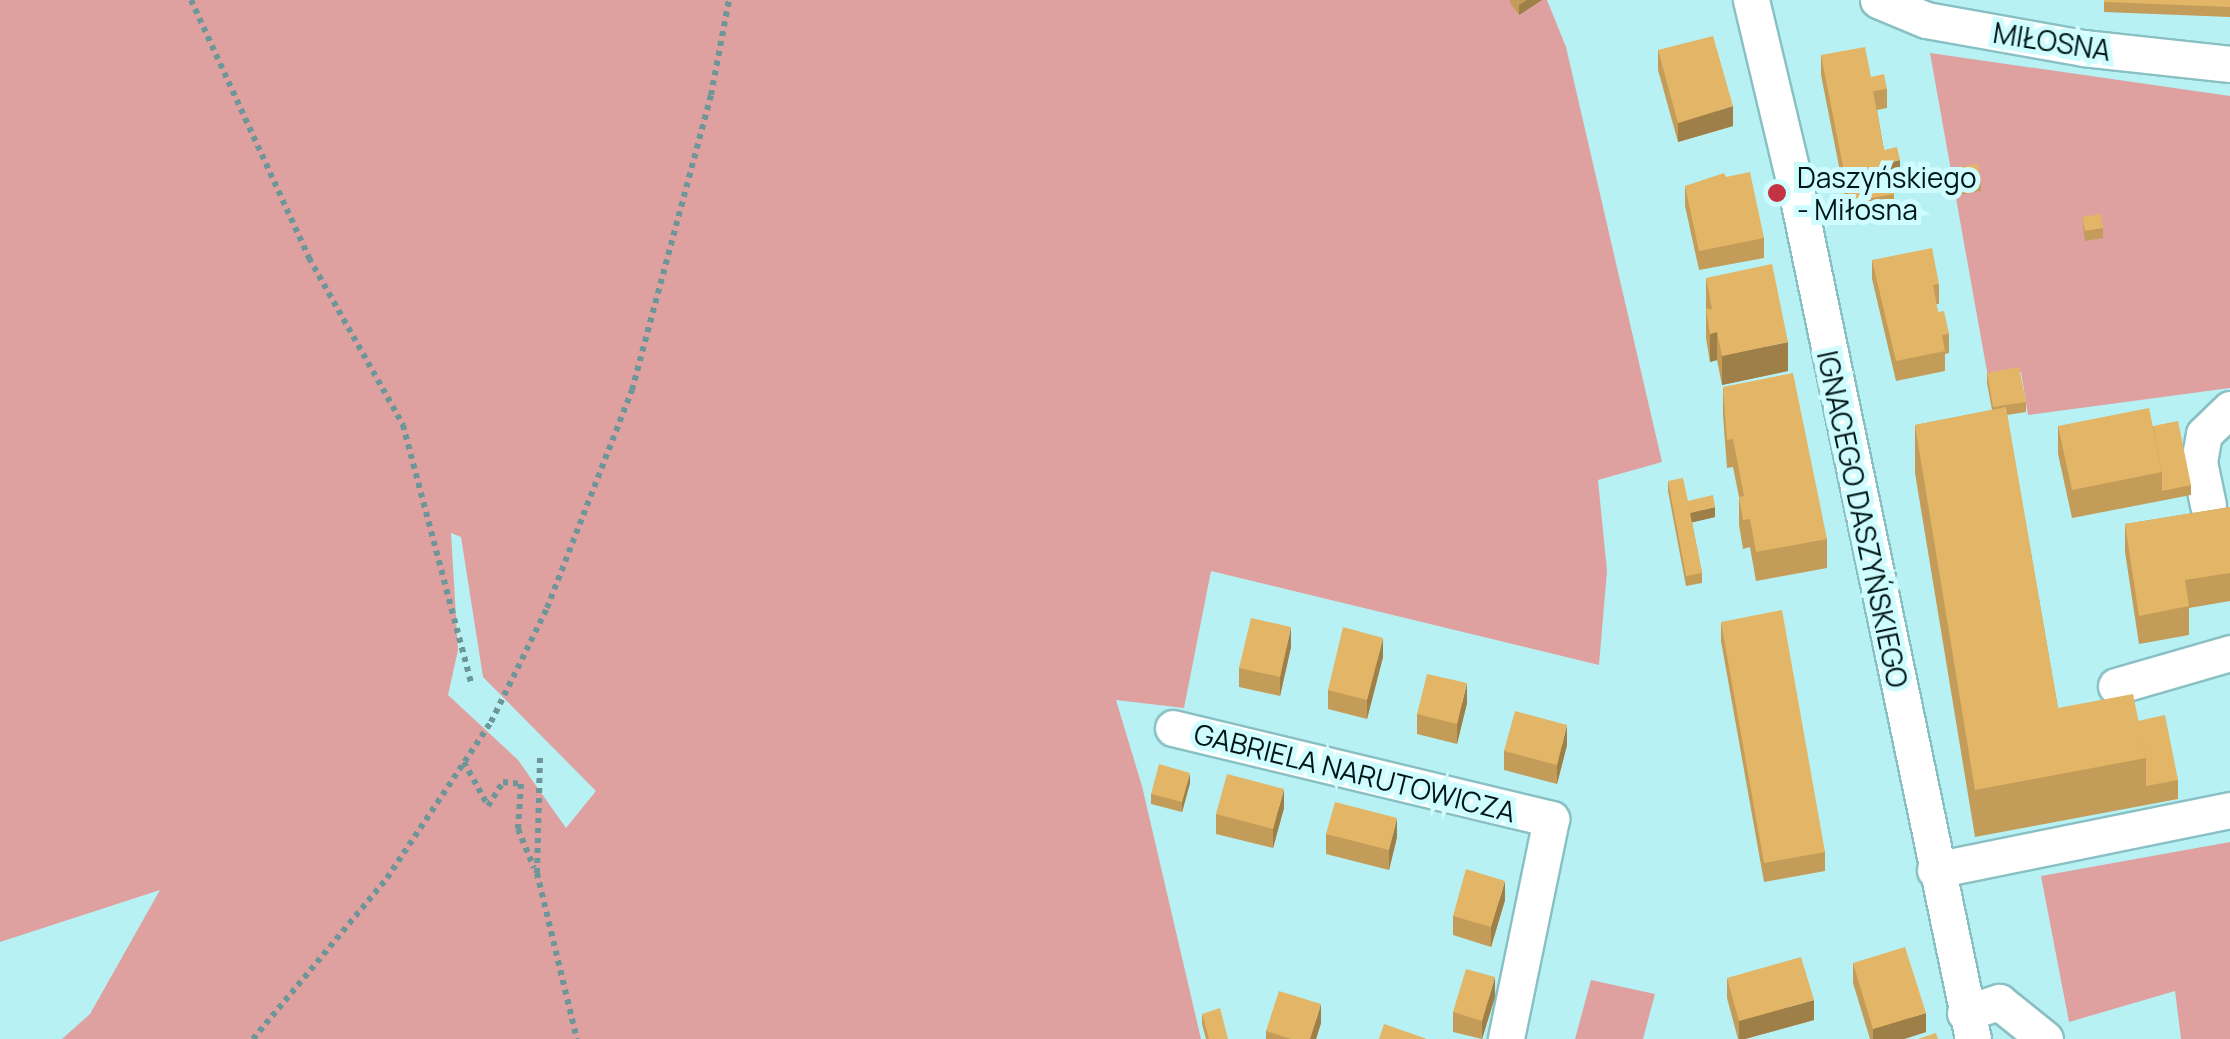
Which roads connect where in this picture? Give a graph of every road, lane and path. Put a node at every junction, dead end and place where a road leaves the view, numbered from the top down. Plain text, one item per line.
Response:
1 (191, 0) edge
2 (729, 0) edge
3 (1878, 0) edge
4 (1759, 2) edge
5 (2230, 64) edge
6 (2230, 409) edge
7 (2208, 506) edge
8 (2230, 653) edge
9 (470, 682) dead end
10 (2116, 686) dead end
11 (1173, 728) dead end
12 (540, 758) dead end
13 (464, 762) junction
14 (2230, 810) edge
15 (1935, 870) junction
16 (536, 873) junction
17 (1969, 1026) edge
18 (253, 1039) edge
19 (577, 1039) edge
20 (1506, 1039) edge
21 (2045, 1039) edge

1 - 9 path
2 - 13 path
3 - 5 street, MIŁOSNA
4 - 15 street, IGNACEGO DASZYŃSKIEGO
6 - 7 street
8 - 10 street
11 - 20 street, GABRIELA NARUTOWICZA
12 - 16 path
13 - 16 path
13 - 18 path
14 - 15 street
15 - 17 street, IGNACEGO DASZYŃSKIEGO
16 - 19 path
17 - 21 street

